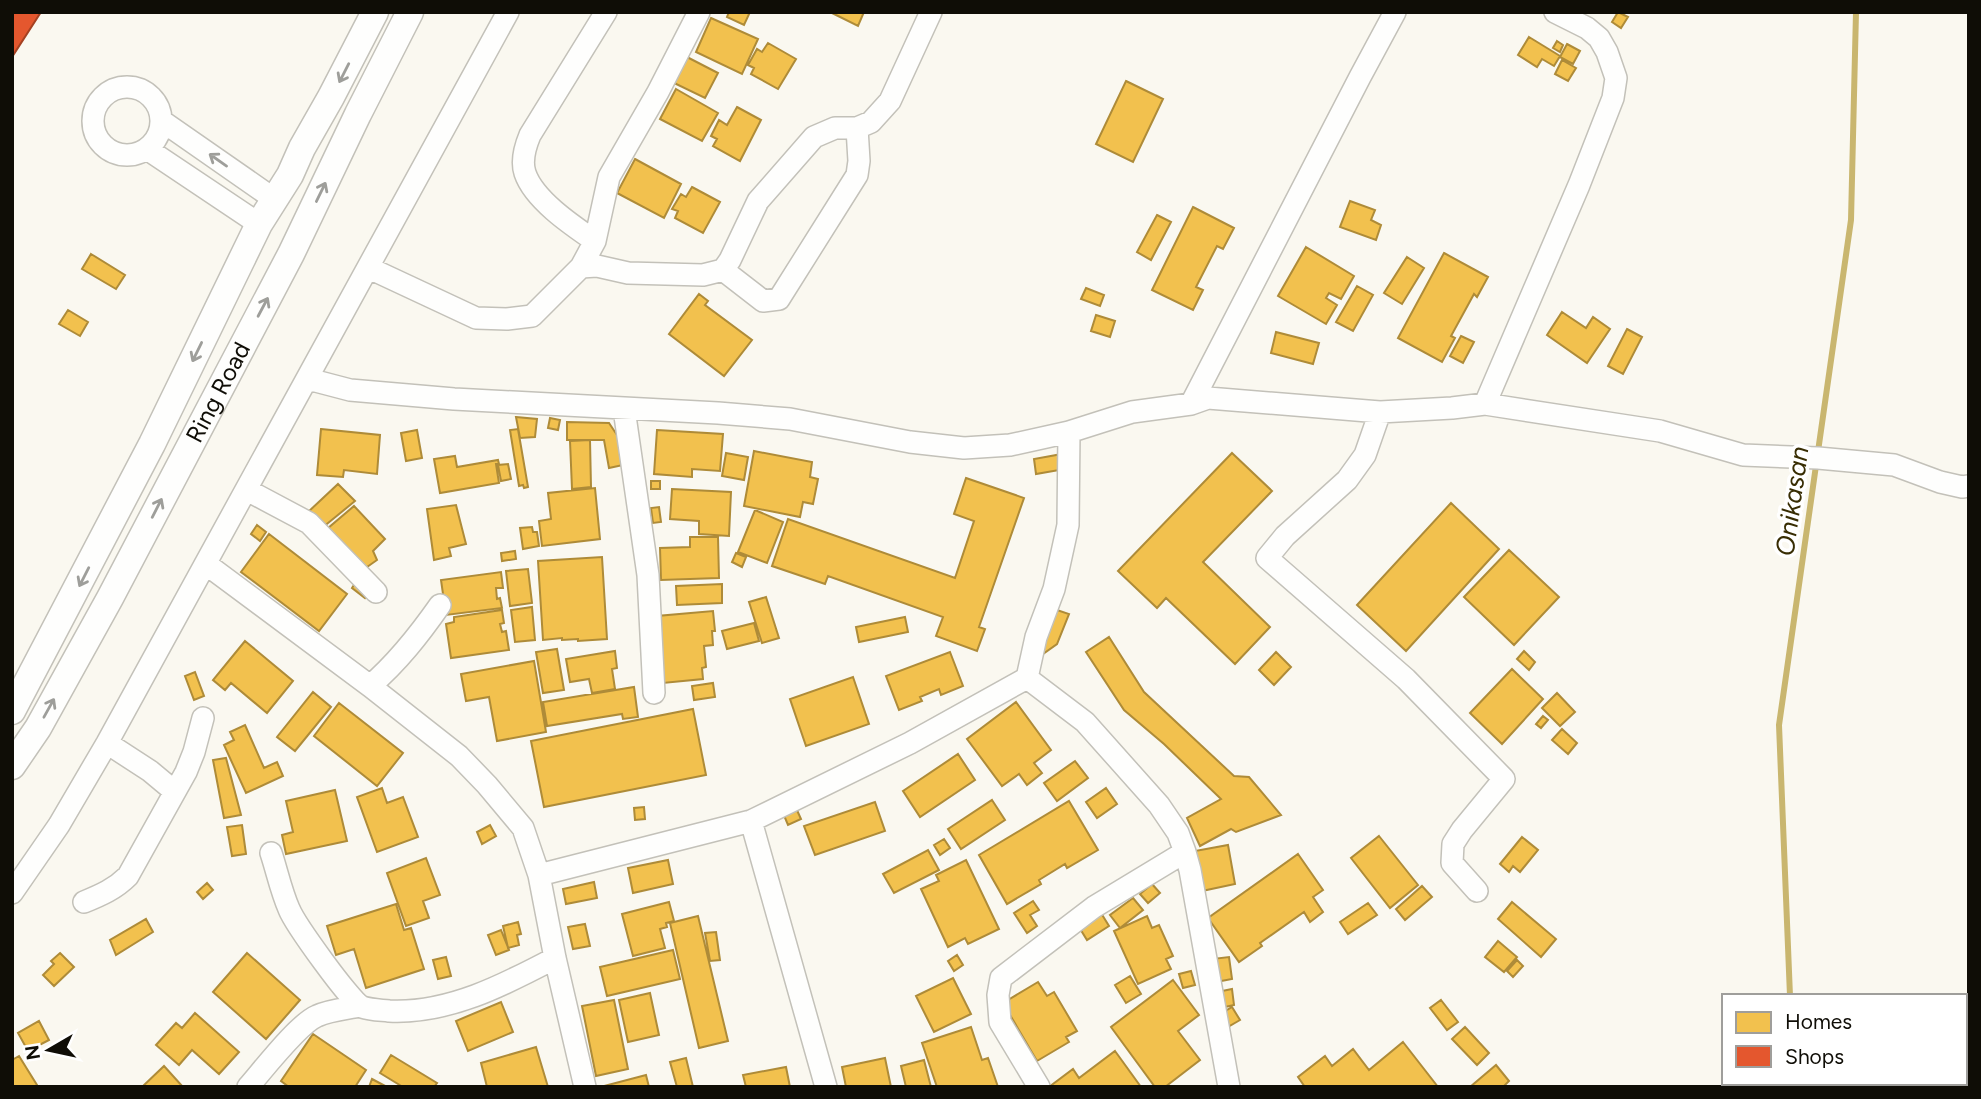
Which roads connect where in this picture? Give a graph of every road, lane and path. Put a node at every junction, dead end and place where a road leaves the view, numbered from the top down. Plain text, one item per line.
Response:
1 (375, 12) edge
2 (410, 12) edge
3 (508, 12) edge
4 (606, 12) edge
5 (699, 12) edge
6 (931, 12) edge
7 (1395, 12) edge
8 (1555, 12) edge
9 (1592, 20) edge
10 (162, 121) junction
11 (857, 128) junction
12 (147, 149) junction
13 (274, 199) junction
14 (259, 224) junction
15 (595, 241) junction
16 (581, 267) junction
17 (369, 268) junction
18 (723, 270) junction
19 (308, 379) junction
20 (1191, 404) junction
21 (1485, 404) junction
22 (624, 409) junction
23 (1380, 412) junction
24 (1069, 432) junction
25 (1969, 486) edge
26 (247, 490) junction
27 (206, 564) junction
28 (376, 592) dead end
29 (440, 606) dead end
30 (1027, 678) junction
31 (370, 685) junction
32 (654, 693) dead end
33 (13, 710) edge
34 (203, 718) dead end
35 (107, 743) junction
36 (12, 766) edge
37 (174, 791) junction
38 (751, 821) junction
39 (1185, 852) junction
40 (271, 853) dead end
41 (539, 875) junction
42 (1477, 891) dead end
43 (12, 893) edge
44 (84, 902) dead end
45 (555, 958) junction
46 (359, 1006) junction
47 (248, 1087) edge
48 (585, 1087) edge
49 (826, 1087) edge
50 (1039, 1087) edge
51 (1229, 1087) edge

1 -> 13 main road, Ring Road
36 -> 2 main road, Ring Road
3 - 17 street
4 - 15 street
5 - 15 street
6 - 11 street
7 - 20 street
8 - 9 street
9 - 21 street
10 - 12 street
10 - 12 street
13 -> 10 street
11 - 18 street
11 - 18 street
12 - 14 street
13 - 14 main road, Ring Road
14 -> 33 main road, Ring Road
15 - 16 street
16 - 17 street
16 - 18 street
17 - 19 street
19 - 22 street
19 - 26 street
20 - 23 street
20 - 24 street
21 - 23 street
21 - 25 street
22 - 24 street
22 - 32 street
23 - 42 street
24 - 30 street
26 - 27 street
26 - 28 street
27 - 31 street
27 - 35 street
29 - 31 street
30 - 38 street
30 - 39 street
31 - 41 street
34 - 37 street
35 - 37 street
35 - 43 street
37 - 44 street
38 - 41 street
38 - 49 street
39 - 50 street
39 - 51 street
40 - 46 street
41 - 45 street
45 - 46 street
45 - 48 street
46 - 47 street

